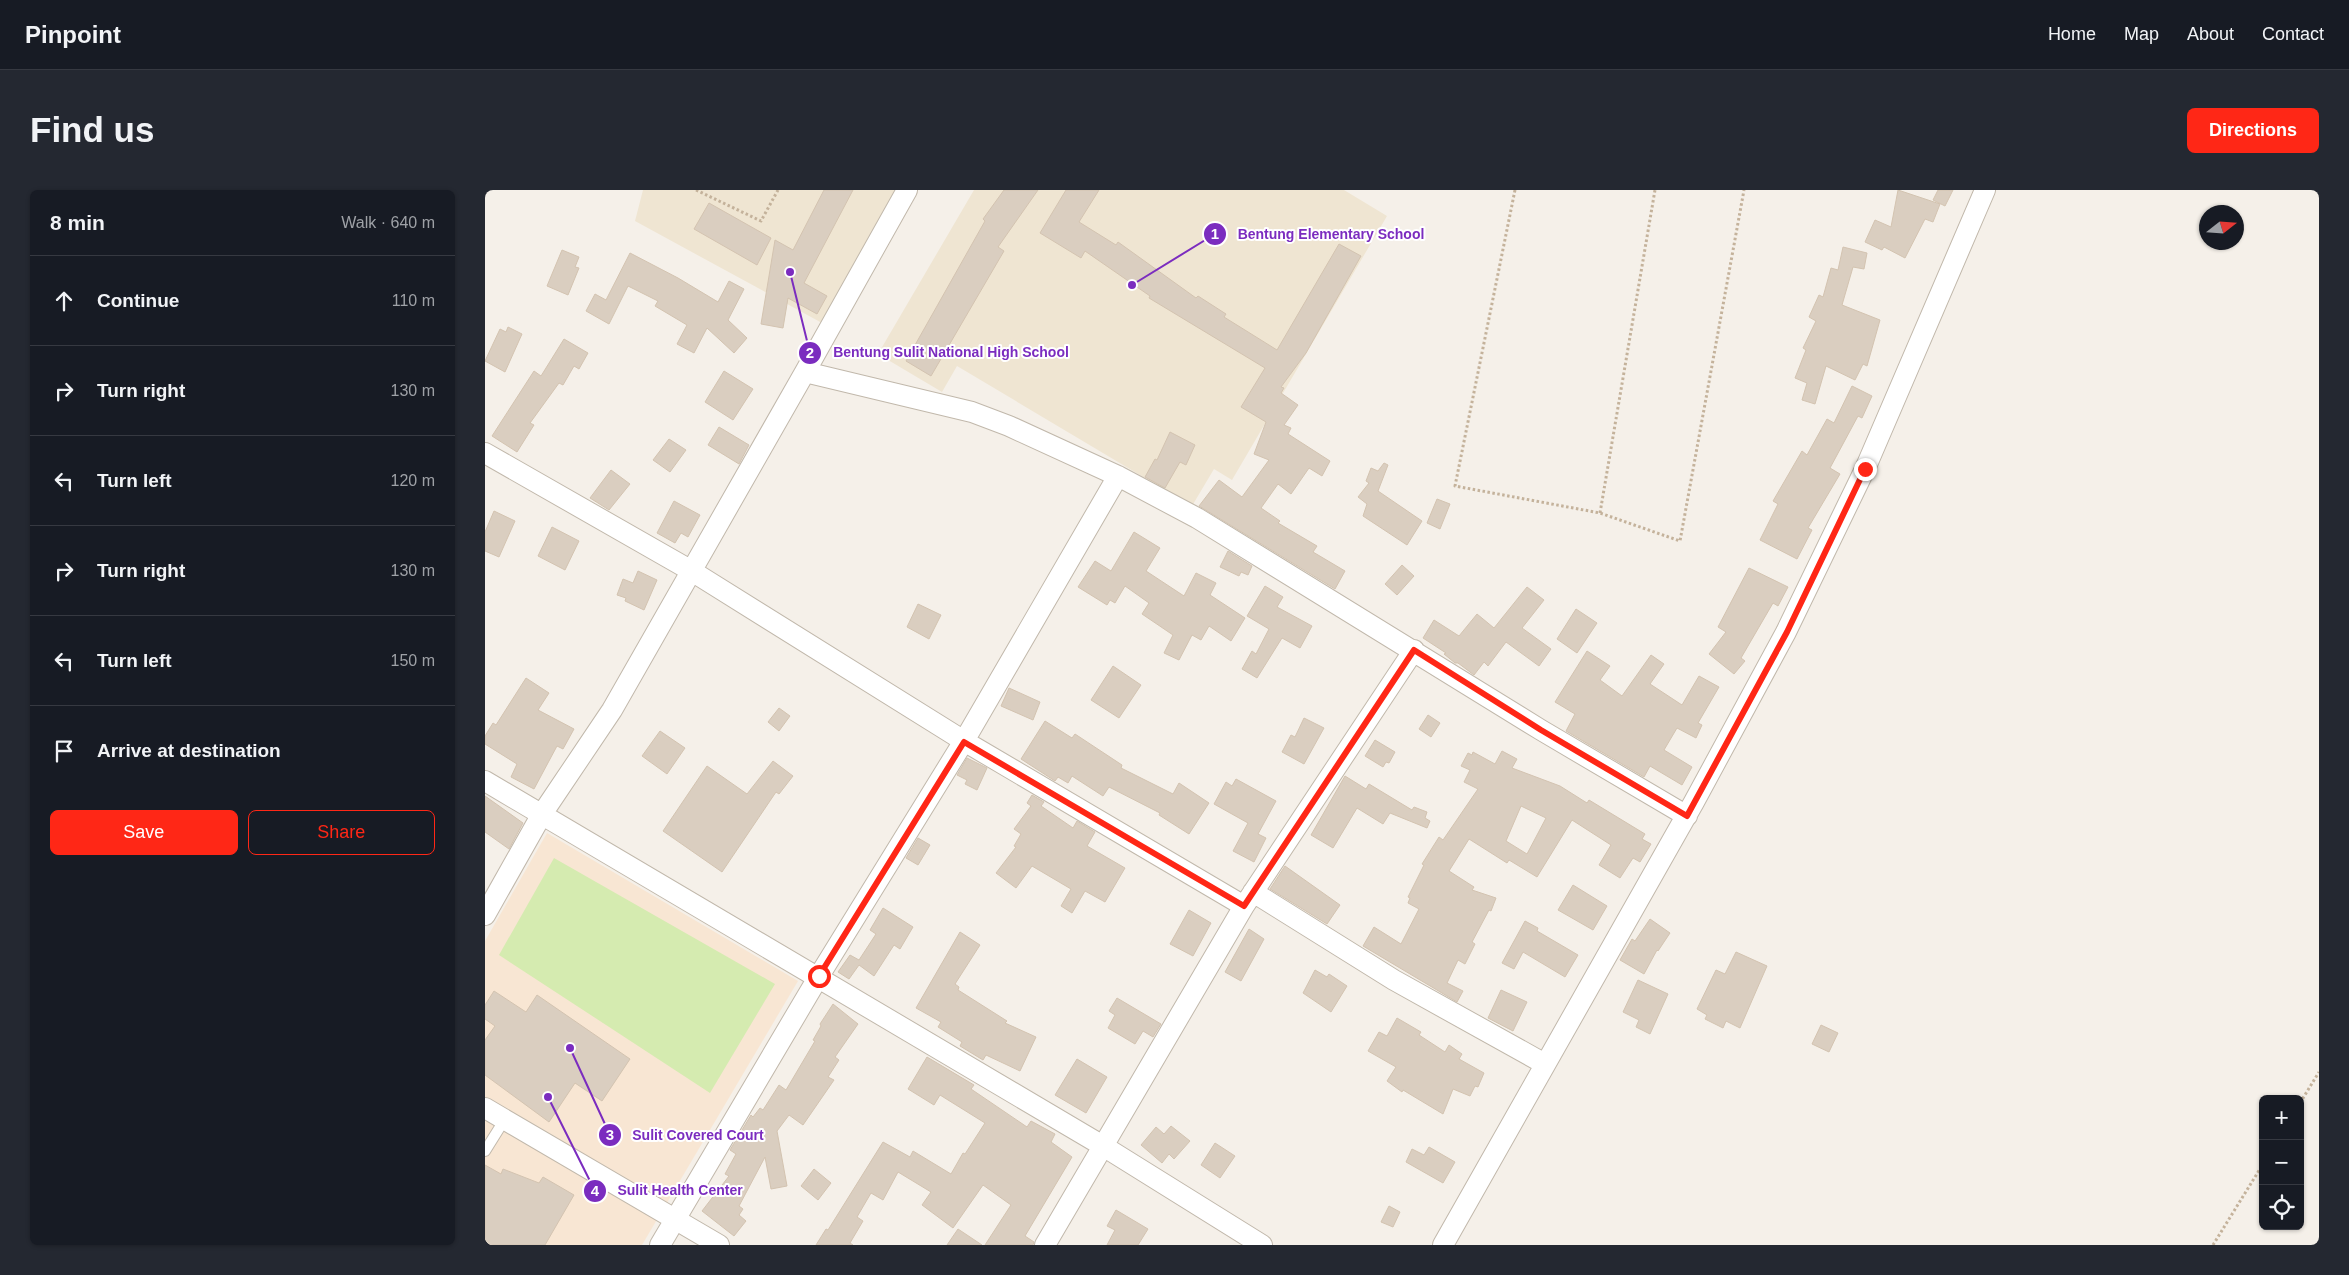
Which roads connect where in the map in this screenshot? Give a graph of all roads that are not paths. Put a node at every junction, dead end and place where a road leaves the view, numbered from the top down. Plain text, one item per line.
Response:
1 (907, 190) edge
2 (1985, 190) edge
3 (805, 372) junction
4 (485, 453) edge
5 (1118, 476) junction
6 (690, 570) junction
7 (1414, 650) junction
8 (964, 742) junction
9 (485, 781) edge
10 (542, 814) junction
11 (1687, 816) junction
12 (1249, 899) junction
13 (485, 915) edge
14 (819, 976) junction
15 (1545, 1064) junction
16 (485, 1108) edge
17 (505, 1119) junction
18 (1103, 1146) junction
19 (485, 1151) edge
20 (675, 1219) junction
21 (660, 1245) edge
22 (719, 1245) edge
23 (1045, 1245) edge
24 (1262, 1245) edge
25 (1443, 1245) edge

1 - 3 street
2 - 11 street
3 - 5 street
3 - 6 street
4 - 6 street
5 - 7 street
5 - 8 street
6 - 8 street
6 - 10 street
7 - 11 street
7 - 12 street
8 - 12 street
8 - 14 street
9 - 10 street
10 - 13 street
10 - 14 street
11 - 15 street
12 - 15 street
12 - 18 street
14 - 18 street
14 - 20 street
15 - 25 street
16 - 17 street
17 - 19 lane
17 - 20 street
18 - 23 street
18 - 24 street
20 - 21 street
20 - 22 street

